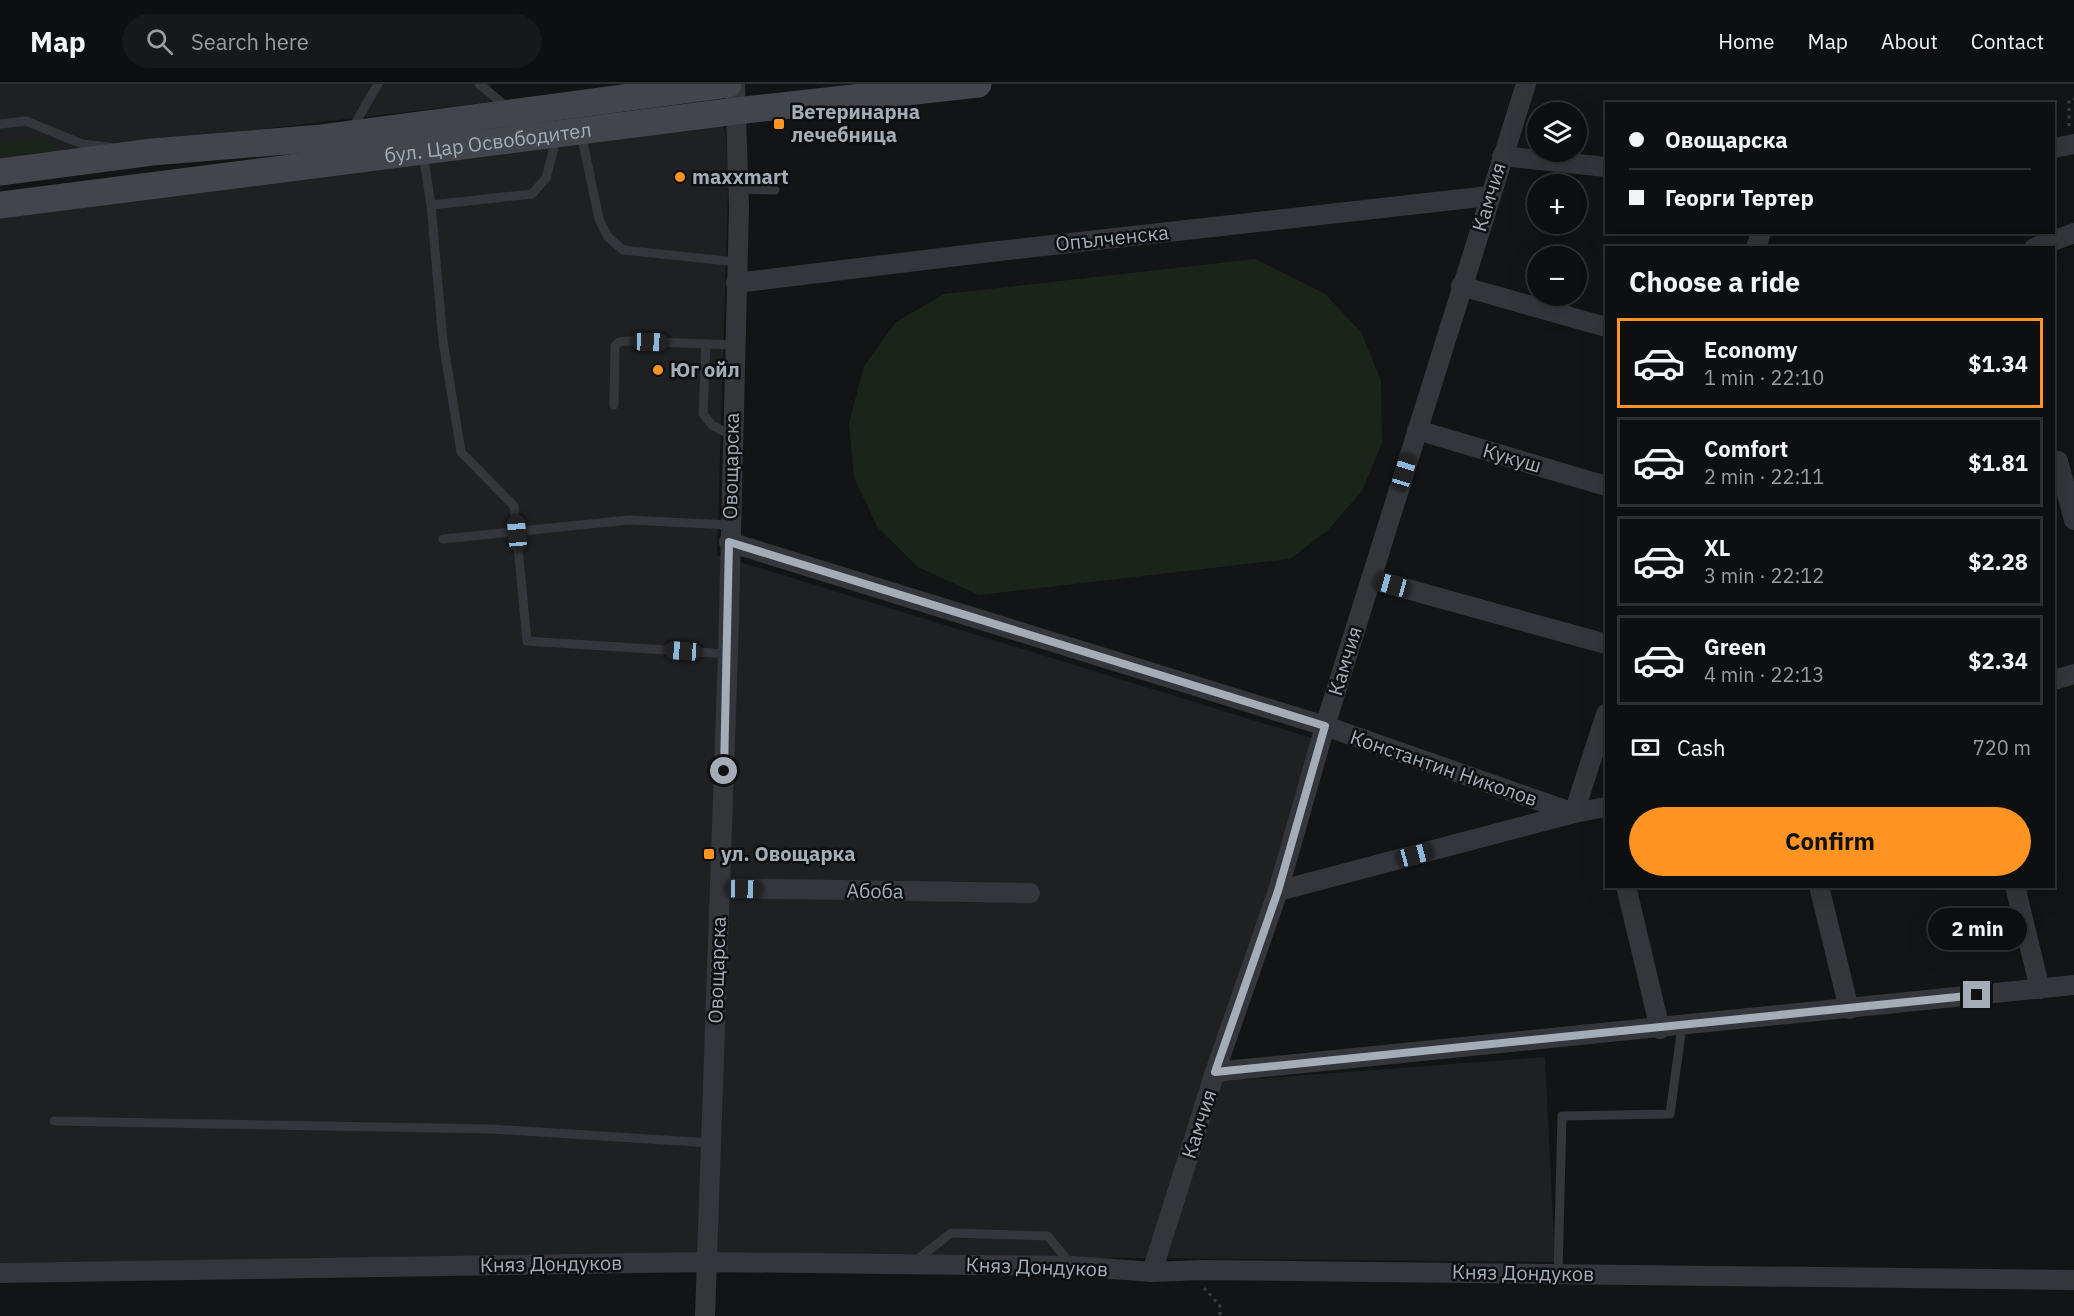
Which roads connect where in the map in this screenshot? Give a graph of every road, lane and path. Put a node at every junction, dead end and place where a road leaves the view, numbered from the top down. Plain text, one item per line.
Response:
1 (378, 84) edge
2 (478, 84) edge
3 (728, 84) edge
4 (735, 84) edge
5 (978, 84) edge
6 (1526, 84) edge
7 (2074, 99) edge
8 (736, 111) junction
9 (514, 112) junction
10 (0, 124) edge
11 (569, 132) junction
12 (350, 134) junction
13 (2065, 146) edge
14 (423, 151) junction
15 (152, 152) junction
16 (1502, 156) junction
17 (1605, 167) edge
18 (0, 172) edge
19 (739, 189) junction
20 (775, 190) dead end
21 (1489, 196) junction
22 (0, 205) edge
23 (430, 205) junction
24 (2074, 233) edge
25 (2039, 246) edge
26 (736, 262) junction
27 (736, 283) junction
28 (1461, 286) junction
29 (1605, 327) edge
30 (706, 344) junction
31 (734, 345) junction
32 (614, 405) dead end
33 (1417, 430) junction
34 (732, 436) junction
35 (2062, 460) edge
36 (1605, 486) edge
37 (2074, 520) edge
38 (517, 533) junction
39 (729, 534) junction
40 (443, 539) dead end
41 (1371, 579) junction
42 (1605, 644) edge
43 (728, 654) junction
44 (2074, 674) edge
45 (2055, 680) edge
46 (1605, 717) edge
47 (1325, 726) junction
48 (1605, 807) edge
49 (1575, 813) junction
50 (720, 888) junction
51 (1626, 888) edge
52 (1819, 888) edge
53 (2015, 888) edge
54 (1278, 891) junction
55 (1030, 893) dead end
56 (2074, 985) edge
57 (2040, 989) junction
58 (1849, 1009) junction
59 (1682, 1026) junction
60 (1660, 1029) junction
61 (1215, 1072) junction
62 (54, 1121) dead end
63 (711, 1143) junction
64 (706, 1262) junction
65 (911, 1264) junction
66 (1073, 1266) junction
67 (1202, 1270) junction
68 (1152, 1272) junction
69 (0, 1273) edge
70 (1558, 1273) junction
71 (2074, 1280) edge
72 (705, 1316) edge
73 (1220, 1316) edge

1 - 12 lane
2 - 9 lane
3 - 9 main road, бул. Цар Освободител
4 - 8 street, Овощарска
5 - 8 main road, бул. Цар Освободител
6 - 16 street, Камчия
7 - 13 path
8 - 11 main road, бул. Цар Освободител
8 - 19 street, Овощарска
9 - 12 main road, бул. Цар Освободител
10 - 15 lane
11 - 14 main road, бул. Цар Освободител
11 - 23 lane
11 - 26 lane
12 - 15 main road, бул. Цар Освободител
14 - 22 main road, бул. Цар Освободител
14 - 23 lane
15 - 18 main road, бул. Цар Освободител
16 - 17 street
16 - 21 street, Камчия
19 - 20 lane
19 - 26 street, Овощарска
21 - 27 street, Опълченска
21 - 28 street, Камчия
23 - 38 lane
24 - 25 street
26 - 27 street, Овощарска
27 - 31 street, Овощарска
28 - 29 street
28 - 33 street, Камчия
30 - 31 lane
30 - 32 lane
30 - 34 lane
31 - 34 street, Овощарска
33 - 36 street, Кукуш
33 - 41 street, Камчия
34 - 39 street, Овощарска
35 - 37 street
38 - 39 lane
38 - 40 lane
38 - 43 lane
39 - 43 street, Овощарска
39 - 47 street, Константин Николов
41 - 42 street
41 - 47 street, Камчия
43 - 50 street, Овощарска
44 - 45 street
46 - 49 street
47 - 49 street, Константин Николов
47 - 54 street, Камчия
48 - 49 street
49 - 54 street
50 - 55 street, Абоба
50 - 63 street, Овощарска
51 - 60 street
52 - 58 street
53 - 57 street
54 - 61 street, Камчия
56 - 57 street
57 - 58 street
58 - 59 street
59 - 60 street
59 - 70 lane
60 - 61 street
61 - 68 street, Камчия
62 - 63 lane
63 - 64 street, Овощарска
64 - 65 street, Княз Дондуков
64 - 69 street, Княз Дондуков
64 - 72 street, Овощарска
65 - 66 street, Княз Дондуков
65 - 66 lane
66 - 68 street, Княз Дондуков
67 - 68 street, Княз Дондуков
67 - 70 street, Княз Дондуков
67 - 73 path
70 - 71 street, Княз Дондуков

